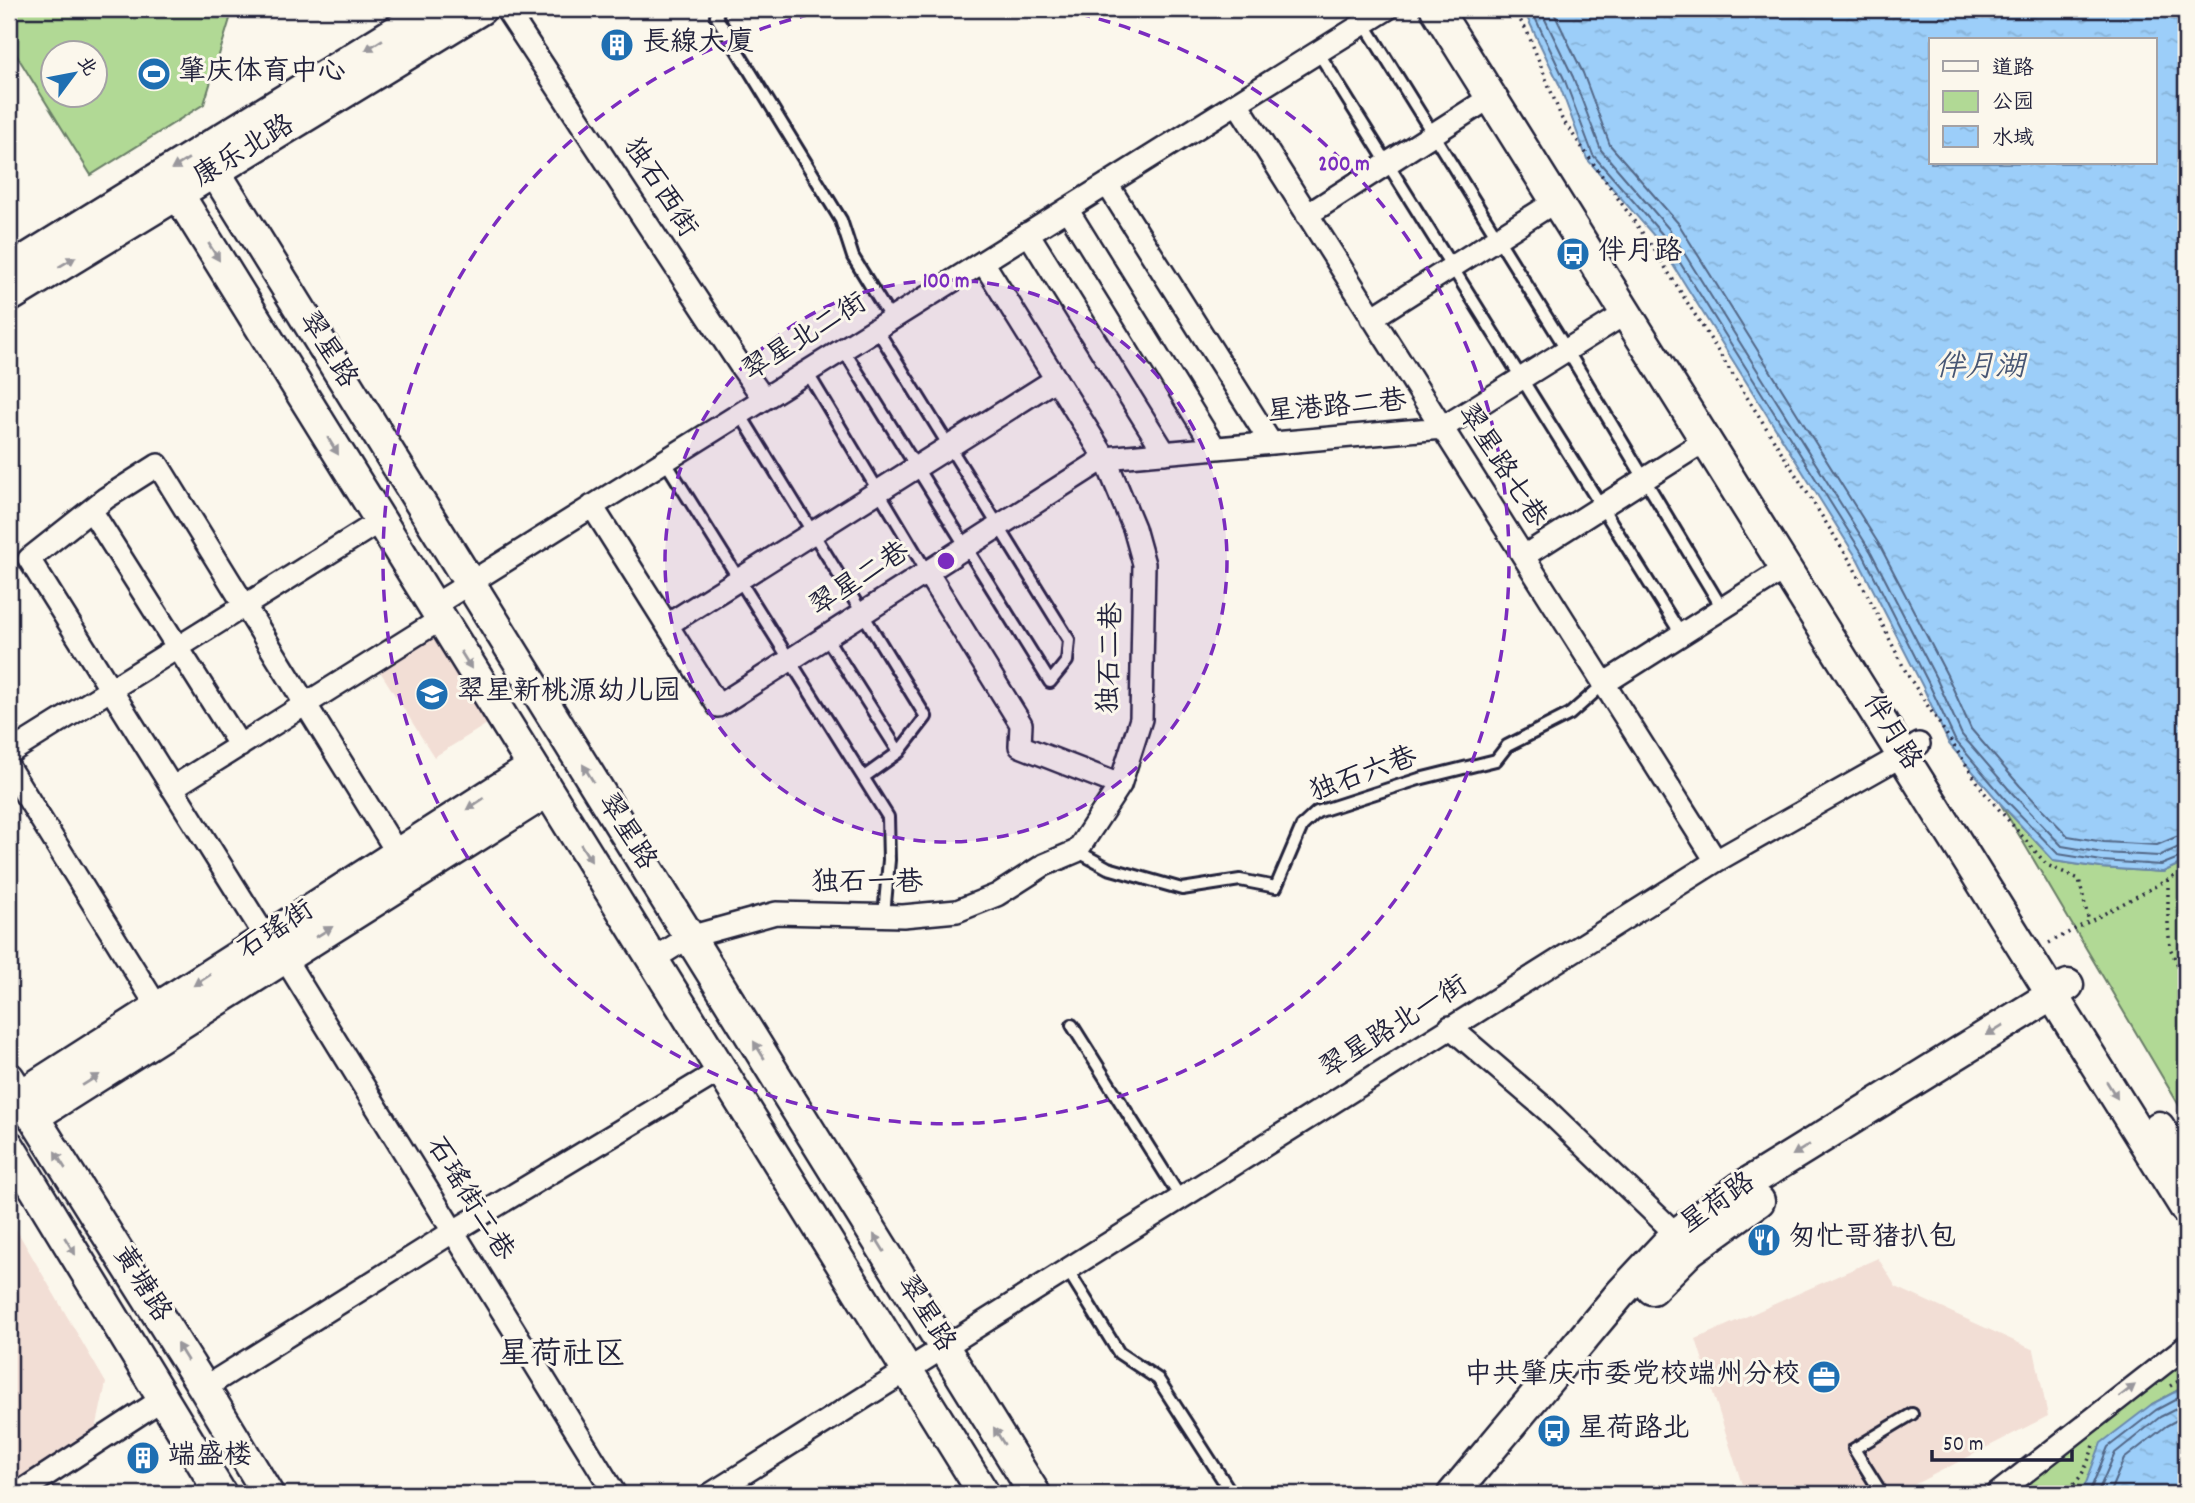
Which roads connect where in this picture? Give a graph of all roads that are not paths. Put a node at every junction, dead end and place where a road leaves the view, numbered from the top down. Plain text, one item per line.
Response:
1 (432, 9) edge
2 (481, 9) edge
3 (506, 9) edge
4 (719, 9) edge
5 (1387, 9) edge
6 (1436, 9) edge
7 (1458, 9) edge
8 (1364, 23) junction
9 (1318, 52) junction
10 (1491, 97) junction
11 (1237, 103) junction
12 (1432, 134) junction
13 (1388, 163) junction
14 (215, 172) junction
15 (1107, 184) junction
16 (178, 194) junction
17 (1556, 201) junction
18 (1067, 209) junction
19 (1307, 215) junction
20 (1028, 233) junction
21 (1497, 238) junction
22 (983, 262) junction
23 (1452, 267) junction
24 (12, 281) edge
25 (1626, 313) junction
26 (1372, 318) junction
27 (884, 324) junction
28 (844, 349) junction
29 (1567, 350) junction
30 (807, 372) junction
31 (1522, 378) junction
32 (1056, 379) junction
33 (764, 398) junction
34 (740, 414) junction
35 (1442, 428) junction
36 (1706, 440) junction
37 (1271, 443) junction
38 (950, 447) junction
39 (1215, 448) junction
40 (1165, 453) junction
41 (1105, 458) junction
42 (665, 461) junction
43 (917, 467) junction
44 (1644, 479) junction
45 (879, 491) junction
46 (592, 506) junction
47 (1602, 506) junction
48 (91, 510) junction
49 (380, 521) junction
50 (999, 526) junction
51 (813, 533) junction
52 (966, 547) junction
53 (1524, 556) junction
54 (1786, 568) junction
55 (927, 572) junction
56 (740, 579) junction
57 (470, 583) junction
58 (245, 606) junction
59 (1722, 608) junction
60 (437, 612) junction
61 (862, 613) junction
62 (667, 625) junction
63 (1681, 634) junction
64 (826, 636) junction
65 (178, 648) junction
66 (790, 660) junction
67 (1605, 683) junction
68 (111, 690) junction
69 (306, 704) junction
70 (240, 746) junction
71 (1911, 749) junction
72 (899, 752) junction
73 (9, 753) edge
74 (9, 768) edge
75 (864, 777) junction
76 (540, 779) junction
77 (1120, 785) junction
78 (172, 788) junction
79 (1077, 851) junction
80 (398, 854) junction
81 (1716, 861) junction
82 (884, 915) junction
83 (689, 937) junction
84 (278, 946) junction
85 (652, 960) junction
86 (2066, 998) junction
87 (158, 1008) junction
88 (1072, 1025) dead end
89 (1450, 1027) junction
90 (721, 1070) junction
91 (21, 1097) edge
92 (9, 1146) edge
93 (2186, 1170) edge
94 (1180, 1197) junction
95 (2186, 1209) edge
96 (454, 1231) junction
97 (1683, 1242) junction
98 (1067, 1269) junction
99 (2186, 1346) edge
100 (943, 1347) junction
101 (907, 1370) junction
102 (204, 1388) junction
103 (164, 1398) junction
104 (1912, 1414) dead end
105 (17, 1494) edge
106 (222, 1494) edge
107 (268, 1494) edge
108 (615, 1494) edge
109 (712, 1494) edge
110 (984, 1494) edge
111 (1035, 1494) edge
112 (1232, 1494) edge
113 (1453, 1494) edge
114 (1478, 1494) edge
115 (1882, 1494) edge
116 (1997, 1494) edge

1 -> 24 street, 康乐北路
2 - 14 street, 康乐北路
3 - 33 street, 独石西街
4 - 27 lane
5 - 8 street, 翠星北二街
6 - 10 street, 伴月路
7 - 71 street, 伴月路
8 - 9 street, 翠星北二街
8 - 12 lane
9 - 11 street, 翠星北二街
9 - 13 lane
10 - 12 street
10 - 17 street, 伴月路
11 - 15 street, 翠星北二街
11 - 19 street, 翠星路七巷
12 - 13 street
12 - 21 lane
13 - 19 street
13 - 23 lane
14 - 16 street, 康乐北路
14 - 57 street, 翠星路
15 - 18 street, 翠星北二街
15 - 37 street
24 -> 16 street, 康乐北路
16 -> 49 street, 翠星路
17 - 21 street
17 - 25 street, 伴月路
18 - 20 street, 翠星北二街
18 - 39 street
19 - 26 street, 翠星路七巷
20 - 22 street, 翠星北二街
20 - 40 street
21 - 23 street
21 - 29 lane
22 - 27 street, 翠星北二街
22 - 32 street, 独石二巷
23 - 26 street
23 - 31 lane
25 - 29 street, 星港路二巷
25 - 36 street, 伴月路
26 - 35 street, 翠星路七巷
27 - 28 street, 翠星北二街
27 - 38 lane
28 - 30 street, 翠星北二街
28 - 43 lane
29 - 31 street, 星港路二巷
29 - 44 lane
30 - 33 street, 翠星北二街
30 - 45 lane
31 - 35 street, 星港路二巷
31 - 47 lane
32 - 38 street
32 - 41 street, 独石二巷
33 - 34 street, 翠星北二街
34 - 42 street, 翠星北二街
34 - 51 lane
35 - 37 street, 星港路二巷
35 - 53 street, 翠星路七巷
36 - 44 street
36 - 54 street, 伴月路
37 - 39 street, 星港路二巷
38 - 43 street
38 - 50 lane
39 - 40 street, 星港路二巷
40 - 41 street, 星港路二巷
41 - 50 street, 翠星二巷
41 - 77 street, 独石二巷
42 - 46 street, 翠星北二街
42 - 56 lane
43 - 45 street
43 - 52 lane
44 - 47 street
44 - 59 lane
45 - 51 street
45 - 55 lane
46 - 57 street, 翠星北二街
46 - 62 street
47 - 53 street
47 - 63 lane
48 - 58 street
48 - 65 street
48 - 68 street, 石瑶街二巷
49 - 58 street
49 - 60 street, 翠星路
50 - 52 street, 翠星二巷
50 - 52 lane
51 - 56 street
51 - 61 lane
52 - 55 street, 翠星二巷
53 - 67 street, 翠星路七巷
54 - 59 street
54 - 71 street, 伴月路
55 - 61 street, 翠星二巷
55 - 77 street
56 - 62 street
56 - 66 lane
57 - 60 street, 翠星北二街
83 -> 57 street, 翠星路
58 - 65 street
58 - 69 street
59 - 63 street
60 - 69 street, 翠星北二街
60 -> 76 street, 翠星路
61 - 64 street, 翠星二巷
61 - 72 lane
62 - 66 street, 翠星二巷
63 - 67 street
64 - 66 street, 翠星二巷
64 - 72 lane
65 - 68 street
65 - 70 street
66 - 75 lane
67 - 79 lane, 独石六巷
67 - 81 street, 翠星路七巷
68 - 73 street
68 - 78 street, 石瑶街二巷
69 - 70 street, 翠星北二街
69 - 80 street
70 - 78 street, 翠星北二街
71 - 81 street, 翠星路北一街
71 - 86 street, 伴月路
71 - 86 street, 伴月路
72 - 75 lane
74 - 87 street
75 - 82 lane
76 -> 80 street, 石瑶街
84 -> 76 street, 石瑶街
76 -> 85 street, 翠星路
77 - 79 street, 独石二巷
78 - 84 street, 石瑶街二巷
79 - 82 street, 独石一巷
80 - 84 street, 石瑶街
81 - 89 street, 翠星路北一街
82 - 83 street, 独石一巷
83 - 85 street, 独石一巷
100 -> 83 street, 翠星路
84 -> 87 street, 石瑶街
91 -> 84 street, 石瑶街
84 - 96 street, 石瑶街二巷
85 - 90 street, 翠星路
86 - 93 street, 伴月路
86 -> 95 street, 伴月路
86 - 97 street, 星荷路
87 - 91 street, 石瑶街
88 - 94 lane
89 - 94 street, 翠星路北一街
89 - 97 street
90 - 96 street
90 - 101 street, 翠星路
102 -> 91 street, 黄塘路
92 -> 103 street, 黄塘路
94 - 98 street, 翠星路北一街
96 - 102 street
96 - 108 street, 石瑶街二巷
97 - 113 street, 星荷路
97 - 114 street, 星荷路
98 - 100 street, 翠星路北一街
98 - 112 lane
116 -> 99 street
100 - 101 street, 翠星路北一街
111 -> 100 street, 翠星路
101 - 109 street, 翠星路北一街
101 - 110 street, 翠星路
102 - 107 street, 黄塘路
103 - 105 street
103 - 106 street, 黄塘路
104 - 115 lane

